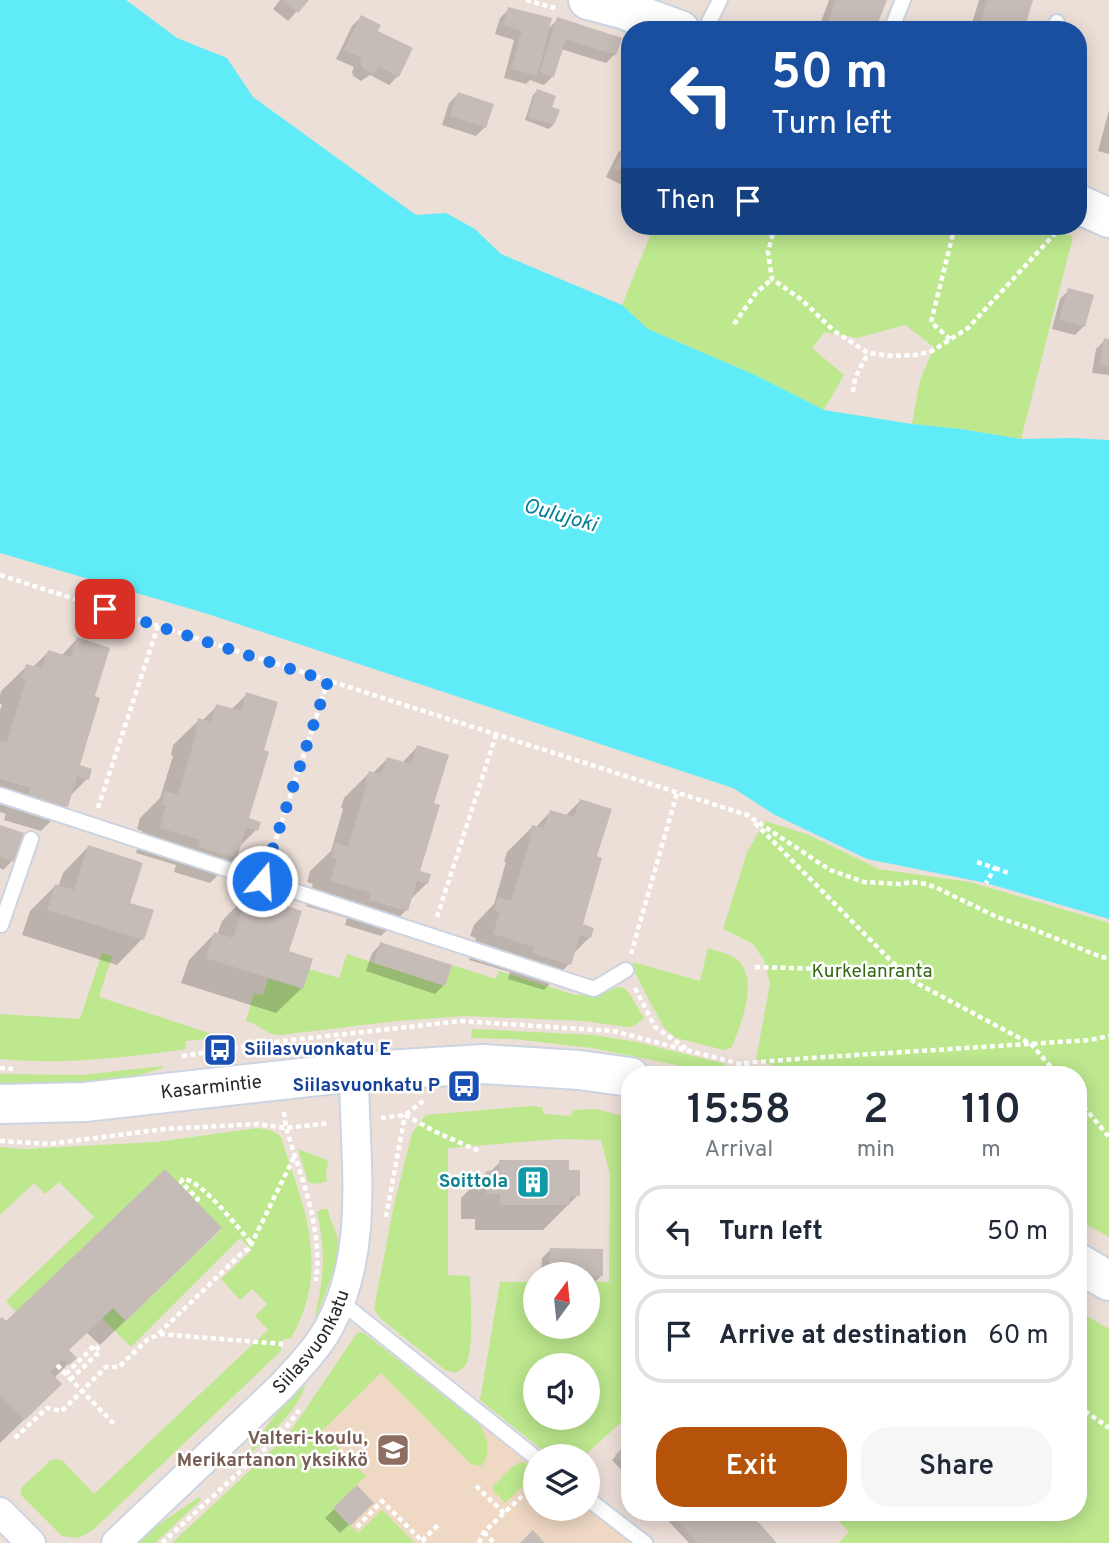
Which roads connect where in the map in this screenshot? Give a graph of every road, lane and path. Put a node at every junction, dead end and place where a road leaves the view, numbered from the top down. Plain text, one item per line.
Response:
1 (588, 0) edge
2 (720, 0) edge
3 (903, 0) edge
4 (655, 21) edge
5 (710, 21) edge
6 (895, 21) edge
7 (1087, 208) edge
8 (1109, 218) edge
9 (773, 235) edge
10 (953, 235) edge
11 (1054, 235) edge
12 (772, 279) junction
13 (734, 324) dead end
14 (950, 339) junction
15 (868, 353) junction
16 (853, 392) dead end
17 (0, 575) edge
18 (158, 626) junction
19 (328, 681) junction
20 (496, 735) junction
21 (677, 793) junction
22 (0, 795) edge
23 (747, 815) junction
24 (92, 825) junction
25 (31, 839) dead end
26 (977, 862) dead end
27 (995, 868) junction
28 (1011, 874) dead end
29 (262, 881) junction
30 (986, 883) dead end
31 (1, 925) edge
32 (431, 936) junction
33 (1109, 958) edge
34 (755, 967) dead end
35 (626, 970) junction
36 (909, 979) junction
37 (1109, 1036) edge
38 (1031, 1044) junction
39 (691, 1051) dead end
40 (740, 1064) dead end
41 (1050, 1066) edge
42 (354, 1072) junction
43 (621, 1076) edge
44 (0, 1104) edge
45 (1087, 1111) edge
46 (405, 1115) dead end
47 (1109, 1137) edge
48 (0, 1141) edge
49 (481, 1152) dead end
50 (295, 1154) junction
51 (196, 1201) dead end
52 (252, 1244) junction
53 (1087, 1269) edge
54 (1109, 1281) edge
55 (327, 1295) junction
56 (159, 1334) junction
57 (293, 1345) dead end
58 (57, 1365) dead end
59 (66, 1374) junction
60 (71, 1379) junction
61 (82, 1391) junction
62 (1087, 1412) edge
63 (114, 1424) dead end
64 (1109, 1428) edge
65 (15, 1438) dead end
66 (523, 1448) edge
67 (476, 1486) dead end
68 (523, 1495) edge
69 (600, 1508) edge
70 (0, 1512) edge
71 (503, 1513) junction
72 (440, 1523) dead end
73 (357, 1527) dead end
74 (484, 1532) junction
75 (423, 1542) edge
76 (31, 1543) edge
77 (117, 1543) edge
78 (479, 1543) edge
79 (494, 1543) edge
80 (645, 1543) edge

1 - 4 street
2 - 5 lane
3 - 6 lane
7 - 8 street
9 - 12 path
10 - 14 path
11 - 14 path
12 - 13 path
12 - 15 path
14 - 15 path
15 - 16 path
17 - 18 path
18 - 19 path
18 - 24 path
19 - 20 path
19 - 29 path
20 - 21 path
20 - 32 path
21 - 23 path
21 - 35 path
22 - 24 lane
23 - 33 path
23 - 36 path
24 - 29 lane
25 - 31 lane
26 - 27 path
27 - 28 path
27 - 30 path
29 - 32 lane
32 - 35 lane
34 - 36 path
35 - 39 path
36 - 38 path
37 - 38 path
38 - 40 path
38 - 41 path
42 - 43 street, Kasarmintie
42 - 44 street, Kasarmintie
42 - 55 street, Siilasvuonkatu
45 - 47 path
46 - 49 path
48 - 50 path
50 - 52 path
50 - 55 path
51 - 52 path
52 - 56 path
53 - 54 street
55 - 66 lane
55 - 77 street, Siilasvuonkatu
56 - 57 path
56 - 61 path
58 - 59 path
59 - 60 path
59 - 60 path
60 - 61 path
61 - 63 path
61 - 65 path
62 - 64 path
67 - 71 path
68 - 71 path
69 - 80 lane
70 - 76 street
71 - 74 path
72 - 75 path
73 - 75 path
74 - 78 path
74 - 79 path

